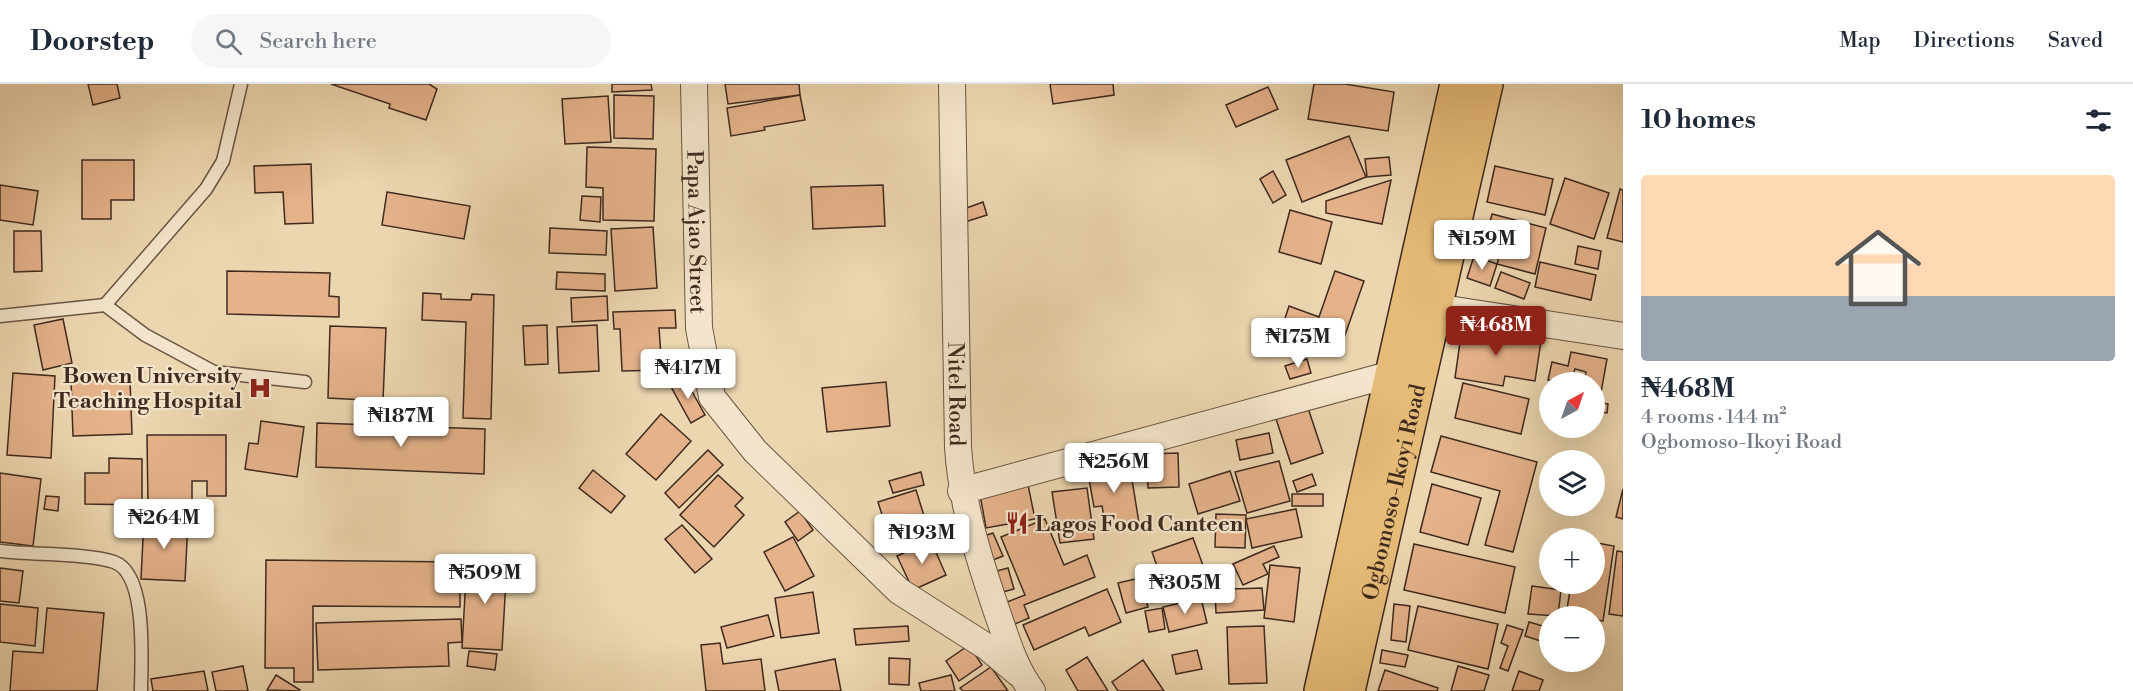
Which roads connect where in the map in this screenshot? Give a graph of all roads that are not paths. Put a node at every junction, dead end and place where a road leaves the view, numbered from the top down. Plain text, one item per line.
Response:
1 (241, 84) edge
2 (694, 84) edge
3 (951, 84) edge
4 (1457, 84) edge
5 (1486, 84) edge
6 (105, 305) junction
7 (1435, 307) junction
8 (0, 316) edge
9 (1623, 336) edge
10 (1392, 374) junction
11 (305, 382) dead end
12 (961, 490) junction
13 (0, 551) edge
14 (1025, 682) edge
15 (141, 691) edge
16 (1321, 691) edge
17 (1348, 691) edge

1 - 6 lane
2 - 14 street, Papa Ajao Street
3 - 12 street, Nitel Road
4 - 10 main road, Ogbomoso-Ikoyi Road
5 - 7 main road, Ogbomoso-Ikoyi Road
6 - 8 lane
6 - 11 lane
7 - 9 street
7 - 17 main road, Ogbomoso-Ikoyi Road
10 - 12 street
10 - 16 main road, Ogbomoso-Ikoyi Road
12 - 14 street, Nitel Road
13 - 15 lane

